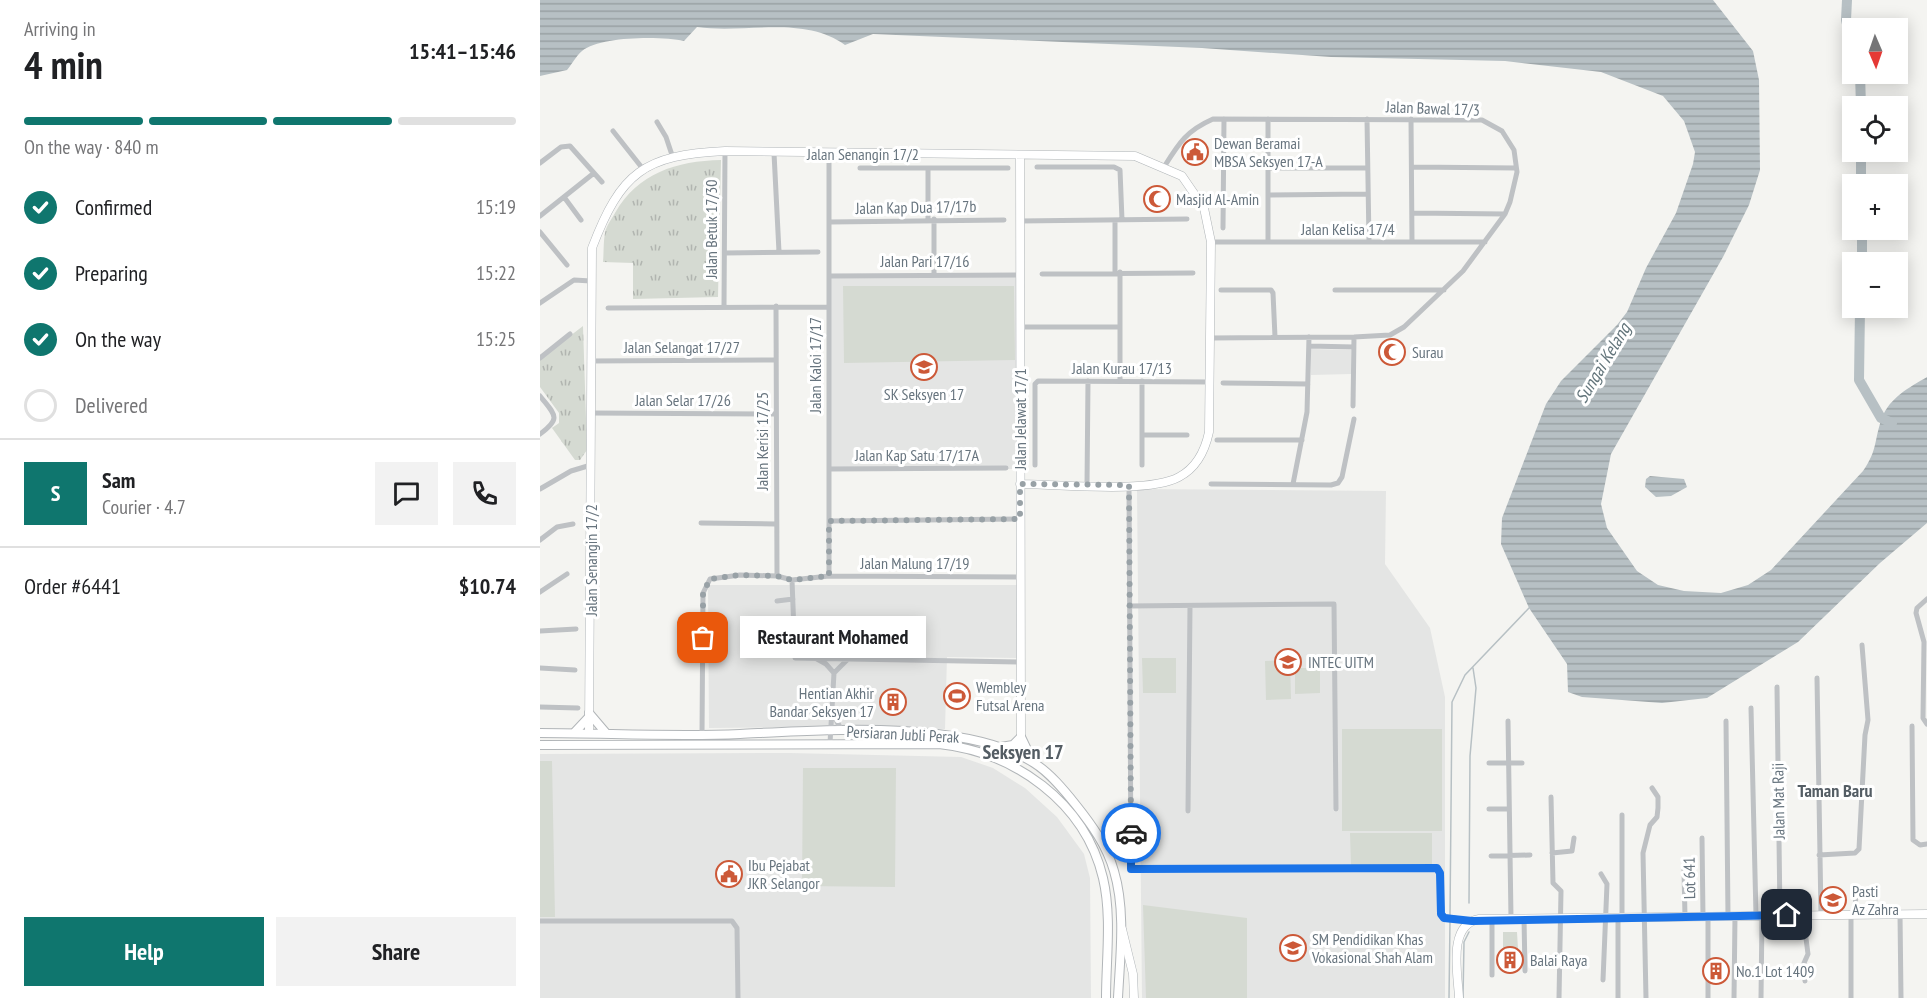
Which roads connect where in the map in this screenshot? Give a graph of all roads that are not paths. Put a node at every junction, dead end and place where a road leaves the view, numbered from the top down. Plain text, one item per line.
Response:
1 (1224, 119) junction
2 (1268, 119) junction
3 (1367, 119) junction
4 (1411, 119) junction
5 (657, 122) dead end
6 (613, 131) dead end
7 (725, 151) junction
8 (774, 153) junction
9 (829, 154) junction
10 (1020, 155) junction
11 (673, 158) junction
12 (540, 163) edge
13 (1037, 167) dead end
14 (1164, 167) junction
15 (860, 168) dead end
16 (928, 168) junction
17 (1008, 168) dead end
18 (1268, 168) junction
19 (1367, 168) junction
20 (1412, 168) junction
21 (1516, 168) junction
22 (643, 169) junction
23 (594, 173) junction
24 (602, 183) dead end
25 (1367, 194) junction
26 (1268, 195) junction
27 (564, 197) junction
28 (1412, 213) junction
29 (1505, 214) junction
30 (540, 216) edge
31 (931, 219) junction
32 (1187, 219) dead end
33 (581, 220) dead end
34 (1004, 220) dead end
35 (1118, 220) junction
36 (1020, 221) junction
37 (830, 222) junction
38 (1223, 228) dead end
39 (540, 232) edge
40 (1211, 242) junction
41 (1268, 242) junction
42 (1369, 242) junction
43 (1412, 242) junction
44 (1485, 242) junction
45 (779, 252) junction
46 (818, 252) dead end
47 (725, 253) junction
48 (567, 265) dead end
49 (1118, 272) junction
50 (1193, 273) dead end
51 (934, 274) junction
52 (1041, 274) dead end
53 (1020, 275) junction
54 (830, 276) junction
55 (591, 281) junction
56 (1221, 290) dead end
57 (1335, 290) dead end
58 (1444, 290) junction
59 (541, 300) edge
60 (776, 306) junction
61 (724, 307) junction
62 (829, 307) junction
63 (608, 308) dead end
64 (1020, 327) junction
65 (1119, 327) junction
66 (570, 334) dead end
67 (1275, 337) junction
68 (1309, 337) junction
69 (1354, 337) junction
70 (1211, 338) junction
71 (1309, 346) junction
72 (1354, 347) junction
73 (540, 358) edge
74 (775, 360) junction
75 (590, 361) junction
76 (1089, 381) junction
77 (1120, 381) junction
78 (1142, 381) junction
79 (1210, 382) junction
80 (1223, 383) dead end
81 (1308, 384) junction
82 (540, 396) edge
83 (1353, 406) dead end
84 (591, 412) junction
85 (776, 414) junction
86 (1354, 419) dead end
87 (540, 434) edge
88 (1142, 435) junction
89 (1187, 435) dead end
90 (1217, 440) dead end
91 (1302, 440) junction
92 (591, 465) junction
93 (1035, 465) dead end
94 (1142, 465) dead end
95 (1006, 468) dead end
96 (829, 469) junction
97 (1020, 484) junction
98 (1211, 484) dead end
99 (1293, 484) junction
100 (1087, 485) junction
101 (1129, 485) junction
102 (540, 489) edge
103 (1020, 519) junction
104 (829, 521) junction
105 (701, 523) dead end
106 (573, 524) dead end
107 (775, 524) junction
108 (540, 540) edge
109 (567, 574) dead end
110 (777, 576) junction
111 (829, 576) junction
112 (1020, 577) junction
113 (792, 580) junction
114 (540, 592) edge
115 (793, 599) junction
116 (1927, 599) edge
117 (777, 601) dead end
118 (1130, 606) junction
119 (1190, 606) junction
120 (576, 629) dead end
121 (780, 630) dead end
122 (1919, 630) junction
123 (1927, 630) edge
124 (540, 631) edge
125 (793, 631) junction
126 (1862, 645) dead end
127 (816, 658) junction
128 (848, 659) junction
129 (1021, 662) junction
130 (540, 668) edge
131 (575, 670) dead end
132 (834, 673) junction
133 (1817, 678) dead end
134 (1777, 687) dead end
135 (540, 707) edge
136 (578, 708) dead end
137 (1751, 708) dead end
138 (833, 714) junction
139 (589, 715) junction
140 (1508, 721) dead end
141 (1726, 721) dead end
142 (1927, 724) edge
143 (1912, 726) dead end
144 (828, 731) junction
145 (842, 731) junction
146 (540, 733) edge
147 (574, 733) junction
148 (589, 733) junction
149 (606, 733) junction
150 (702, 735) junction
151 (1021, 736) junction
152 (830, 743) junction
153 (540, 745) edge
154 (595, 746) junction
155 (1000, 747) junction
156 (1018, 754) junction
157 (1034, 763) junction
158 (1489, 763) dead end
159 (1508, 763) junction
160 (1522, 763) dead end
161 (1025, 772) junction
162 (1652, 788) dead end
163 (1551, 797) dead end
164 (1336, 809) dead end
165 (1489, 809) dead end
166 (1509, 809) junction
167 (1188, 812) dead end
168 (1622, 815) dead end
169 (1574, 838) dead end
170 (1702, 838) dead end
171 (1927, 844) edge
172 (1552, 853) junction
173 (1530, 855) dead end
174 (1819, 855) junction
175 (1491, 856) dead end
176 (1510, 856) junction
177 (1684, 870) dead end
178 (1601, 874) dead end
179 (1856, 889) dead end
180 (1119, 906) junction
181 (1900, 914) junction
182 (1927, 914) edge
183 (1759, 915) junction
184 (1779, 915) junction
185 (1803, 915) junction
186 (1821, 915) junction
187 (1853, 915) junction
188 (1731, 916) junction
189 (1620, 917) junction
190 (1686, 917) junction
191 (1706, 917) junction
192 (1511, 918) junction
193 (1524, 918) junction
194 (1560, 918) junction
195 (1606, 918) junction
196 (1646, 918) junction
197 (1492, 919) junction
198 (540, 921) edge
199 (1472, 921) junction
200 (1120, 922) junction
201 (1107, 925) junction
202 (1120, 969) junction
203 (1525, 971) dead end
204 (1133, 974) junction
205 (1492, 975) dead end
206 (1603, 980) dead end
207 (1804, 981) dead end
208 (738, 998) edge
209 (1106, 998) edge
210 (1118, 998) edge
211 (1134, 998) edge
212 (1459, 998) edge
213 (1559, 998) edge
214 (1618, 998) edge
215 (1646, 998) edge
216 (1708, 998) edge
217 (1734, 998) edge
218 (1761, 998) edge
219 (1851, 998) edge
220 (1901, 998) edge

1 - 2 street, Jalan Bawal 17/3
1 - 14 street, Jalan Bawal 17/3
1 - 38 street
2 - 3 street, Jalan Bawal 17/3
2 - 18 street
3 - 4 street, Jalan Bawal 17/3
3 - 19 street
4 - 20 street
4 - 21 street, Jalan Bawal 17/3
5 - 11 street
6 - 22 street
7 - 8 street, Jalan Senangin 17/2
7 - 11 street, Jalan Senangin 17/2
7 - 47 street, Jalan Betuk 17/30
8 - 9 street, Jalan Senangin 17/2
8 - 45 street
9 - 10 street, Jalan Senangin 17/2
9 - 37 street, Jalan Kaloi 17/17
10 - 14 street, Jalan Senangin 17/2
10 - 36 street, Jalan Jelawat 17/1
11 - 22 street, Jalan Senangin 17/2
12 - 23 street
13 - 35 street
14 - 40 street, Jalan Senangin 17/2
15 - 16 street
16 - 17 street
16 - 31 street
18 - 19 street
18 - 26 street
19 - 25 street
20 - 21 street
20 - 28 street
21 - 29 street
22 - 55 street, Jalan Senangin 17/2
23 - 24 street
23 - 27 street
25 - 26 street
25 - 42 street
26 - 41 street
27 - 30 street
27 - 33 street
28 - 29 street
28 - 43 street
29 - 44 street
31 - 34 street, Jalan Kap Dua 17/17b
31 - 37 street, Jalan Kap Dua 17/17b
31 - 51 street
32 - 35 street
35 - 36 street
35 - 49 street
36 - 53 street, Jalan Jelawat 17/1
37 - 54 street, Jalan Kaloi 17/17
39 - 48 street
40 - 41 street, Jalan Kelisa 17/4
40 - 70 street, Jalan Senangin 17/2
41 - 42 street, Jalan Kelisa 17/4
42 - 43 street, Jalan Kelisa 17/4
43 - 44 street, Jalan Kelisa 17/4
44 - 58 street
45 - 46 street
45 - 47 street
47 - 61 street, Jalan Betuk 17/30
49 - 50 street
49 - 52 street
49 - 65 street
51 - 53 street, Jalan Pari 17/16
51 - 54 street, Jalan Pari 17/16
53 - 64 street, Jalan Jelawat 17/1
54 - 62 street, Jalan Kaloi 17/17
55 - 59 street
55 - 75 street, Jalan Senangin 17/2
56 - 67 street
57 - 58 street
58 - 69 street
60 - 61 street
60 - 62 street
60 - 74 street, Jalan Kerisi 17/25
61 - 63 street
62 - 96 street, Jalan Kaloi 17/17
64 - 65 street
64 - 97 street, Jalan Jelawat 17/1
65 - 77 street
66 - 73 street
67 - 68 street
67 - 70 street
68 - 69 street
68 - 71 street
69 - 72 street
70 - 79 street, Jalan Senangin 17/2
71 - 72 street
71 - 81 street
72 - 83 street
74 - 75 street, Jalan Selangat 17/27
74 - 85 street, Jalan Kerisi 17/25
75 - 84 street, Jalan Senangin 17/2
76 - 77 street, Jalan Kurau 17/13
76 - 93 street, Jalan Kurau 17/13
76 - 100 street
77 - 78 street, Jalan Kurau 17/13
78 - 79 street, Jalan Kurau 17/13
78 - 88 street
79 - 101 street, Jalan Senangin 17/2
80 - 81 street
81 - 91 street
82 - 87 street
84 - 85 street, Jalan Selar 17/26
84 - 92 street, Jalan Senangin 17/2
85 - 107 street, Jalan Kerisi 17/25
86 - 99 street
88 - 89 street
88 - 94 street
90 - 91 street
91 - 99 street
92 - 102 street
92 - 139 street, Jalan Senangin 17/2
95 - 96 street, Jalan Kap Satu 17/17A
96 - 104 street, Jalan Kaloi 17/17
97 - 100 street, Jalan Senangin 17/2
97 - 103 street, Jalan Jelawat 17/1
98 - 99 street
100 - 101 street, Jalan Senangin 17/2
101 - 118 street
103 - 104 street
103 - 112 street, Jalan Jelawat 17/1
104 - 111 street, Jalan Kaloi 17/17
105 - 107 street
106 - 108 street
107 - 110 street, Jalan Kerisi 17/25
109 - 114 street
110 - 113 street, Jalan Malung 17/19
110 - 150 street, Jalan Malung 17/19
111 - 112 street, Jalan Malung 17/19
111 - 113 street, Jalan Malung 17/19
112 - 129 street, Jalan Jelawat 17/1
113 - 115 street
115 - 117 street
115 - 125 street
116 - 122 street
118 - 119 street
118 - 199 street
119 - 164 street
119 - 167 street
120 - 124 street
121 - 125 street
122 - 123 street
122 - 142 street
125 - 127 street
126 - 174 street
127 - 128 street
127 - 132 street
128 - 129 street
128 - 132 street
129 - 151 street, Jalan Jelawat 17/1
130 - 131 street
132 - 138 street
133 - 174 street
134 - 184 street, Jalan Mat Raji
135 - 136 street
137 - 183 street
138 - 144 street
138 - 145 street
139 - 147 main road
139 - 148 street, Jalan Senangin 17/2
139 - 149 main road
140 - 159 street
141 - 188 street
143 - 171 street
144 - 145 main road, Persiaran Jubli Perak
144 - 150 main road, Persiaran Jubli Perak
144 - 152 street
145 - 155 main road, Persiaran Jubli Perak
146 - 147 main road, Persiaran Jubli Perak
147 - 148 main road, Persiaran Jubli Perak
148 - 149 main road, Persiaran Jubli Perak
148 - 154 main road
149 - 150 main road, Persiaran Jubli Perak
151 - 155 main road
151 - 156 street, Jalan Jelawat 17/1
151 - 157 main road
152 - 154 main road, Persiaran Jubli Perak
152 - 161 main road, Persiaran Jubli Perak
153 - 154 main road, Persiaran Jubli Perak
155 - 156 main road, Persiaran Jubli Perak
156 - 157 main road, Persiaran Jubli Perak
156 - 161 main road
157 - 180 main road, Persiaran Jubli Perak
158 - 159 street
159 - 160 street
159 - 166 street
161 - 201 main road, Persiaran Jubli Perak
162 - 196 street
163 - 172 street
165 - 166 street
166 - 176 street
168 - 189 street
169 - 172 street
170 - 191 street, Lot 641
172 - 194 street
173 - 176 street
174 - 186 street
175 - 176 street
176 - 192 street
177 - 190 street
178 - 195 street
179 - 187 street
180 - 200 main road, Persiaran Jubli Perak
180 - 201 main road
181 - 182 street
181 - 187 street
181 - 220 street
183 - 184 street
183 - 188 street
183 - 218 street
184 - 185 street
185 - 186 street
185 - 207 street
186 - 187 street
187 - 219 street
188 - 191 street
188 - 217 street
189 - 195 street
189 - 196 street
189 - 214 street
190 - 191 street
190 - 196 street
191 - 216 street, Lot 641
192 - 193 street
192 - 197 street
193 - 194 street
193 - 203 street
194 - 195 street
194 - 213 street
195 - 206 street
196 - 215 street
197 - 199 street
197 - 205 street
198 - 208 street
199 - 212 street
200 - 202 main road, Persiaran Jubli Perak
200 - 204 street
201 - 209 main road, Persiaran Jubli Perak
202 - 204 street
202 - 210 main road, Persiaran Jubli Perak
204 - 211 street

